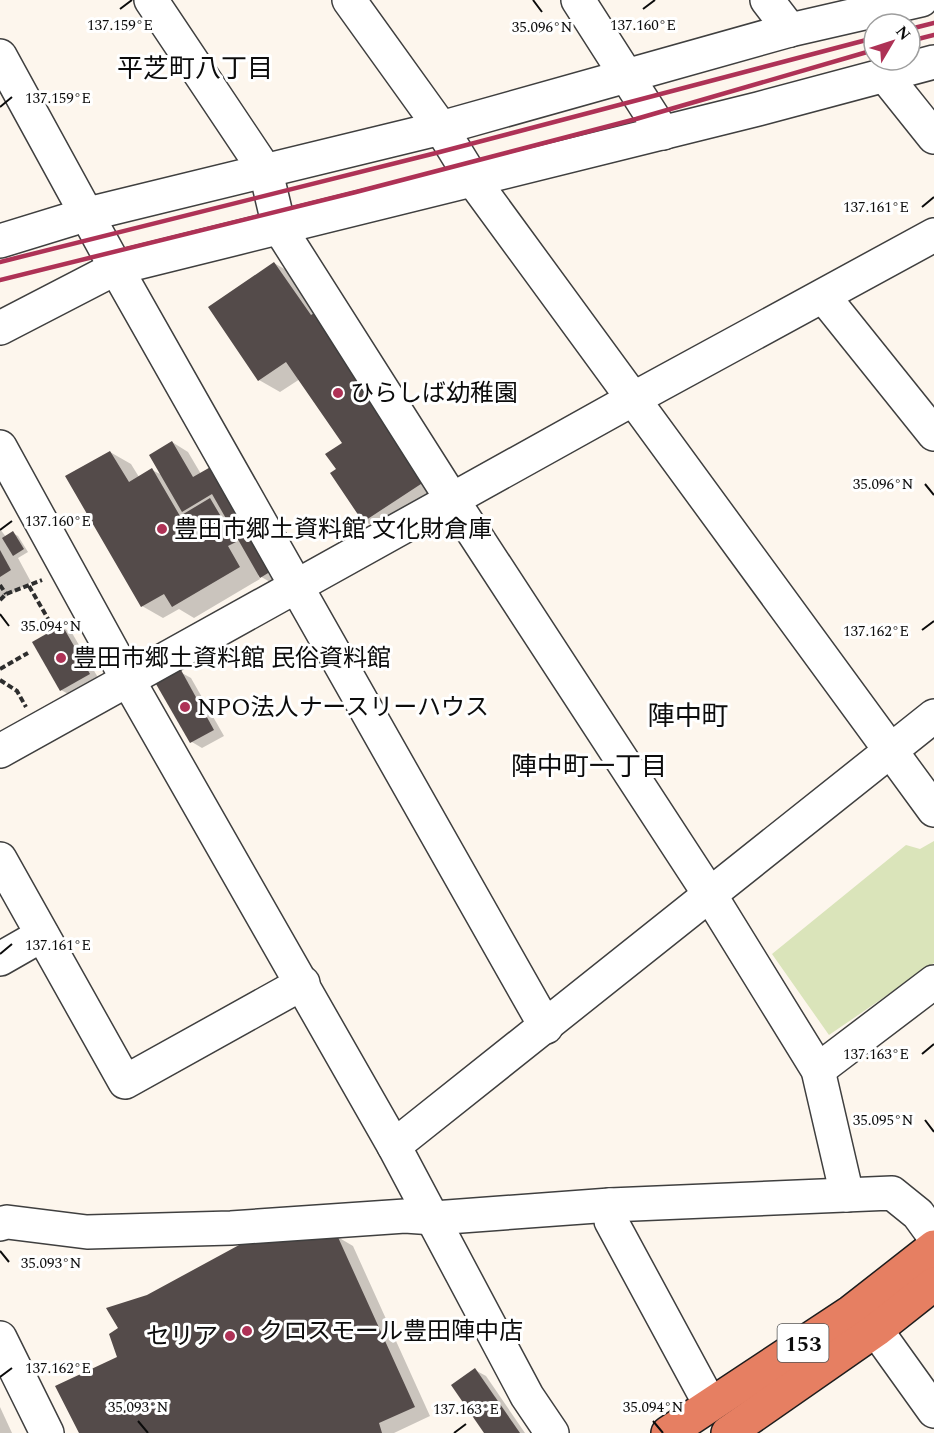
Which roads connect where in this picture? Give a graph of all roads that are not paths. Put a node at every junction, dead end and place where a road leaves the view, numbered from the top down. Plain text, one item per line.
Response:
1 (151, 0) edge
2 (349, 0) edge
3 (578, 0) edge
4 (766, 0) edge
5 (921, 0) edge
6 (790, 30) junction
7 (0, 56) edge
8 (934, 62) edge
9 (626, 75) junction
10 (886, 76) junction
11 (441, 129) junction
12 (663, 133) junction
13 (934, 137) edge
14 (266, 172) junction
15 (473, 180) junction
16 (88, 214) junction
17 (279, 227) junction
18 (934, 235) edge
19 (0, 240) edge
20 (116, 268) junction
21 (824, 297) junction
22 (0, 328) edge
23 (633, 399) junction
24 (934, 434) edge
25 (0, 447) edge
26 (453, 501) junction
27 (298, 587) junction
28 (128, 680) junction
29 (934, 716) edge
30 (0, 750) edge
31 (891, 751) junction
32 (934, 810) edge
33 (0, 859) edge
34 (710, 895) junction
35 (42, 935) junction
36 (0, 959) edge
37 (934, 982) edge
38 (303, 983) junction
39 (546, 1027) junction
40 (818, 1070) junction
41 (394, 1146) junction
42 (847, 1195) junction
43 (610, 1205) junction
44 (434, 1218) junction
45 (2, 1221) edge
46 (934, 1236) edge
47 (934, 1247) edge
48 (934, 1284) edge
49 (876, 1330) junction
50 (0, 1338) edge
51 (710, 1404) junction
52 (934, 1412) edge
53 (47, 1433) edge
54 (552, 1433) edge
55 (668, 1433) edge
56 (728, 1433) edge

1 - 14 street
2 - 11 street
3 - 9 street
4 - 6 street
5 - 6 street
6 - 9 street
7 - 16 street
8 - 10 street
9 - 11 street
9 - 12 street
10 - 12 street
10 - 13 street
11 - 14 street
11 - 15 street
12 - 15 street
14 - 16 street
14 - 17 street
15 - 17 street
15 - 23 street
16 - 19 street
16 - 20 street
17 - 20 street
17 - 26 street
18 - 21 street
20 - 22 street
20 - 27 street
21 - 23 street
21 - 24 street
23 - 26 street
23 - 31 street
25 - 28 street
26 - 27 street
26 - 34 street
27 - 28 street
27 - 39 street
28 - 30 street
28 - 38 street
29 - 31 street
31 - 32 street
31 - 34 street
33 - 35 street
34 - 39 street
34 - 40 street
35 - 36 street
35 - 38 street
37 - 40 street
38 - 41 street
39 - 41 street
40 - 42 street
41 - 44 street
42 - 43 street
42 - 46 street
43 - 44 street
43 - 51 street
44 - 45 street
44 - 54 street
47 - 51 highway, 153
48 - 49 highway, 153
49 - 52 street
49 - 56 highway, 153
50 - 53 street
51 - 55 highway, 153

